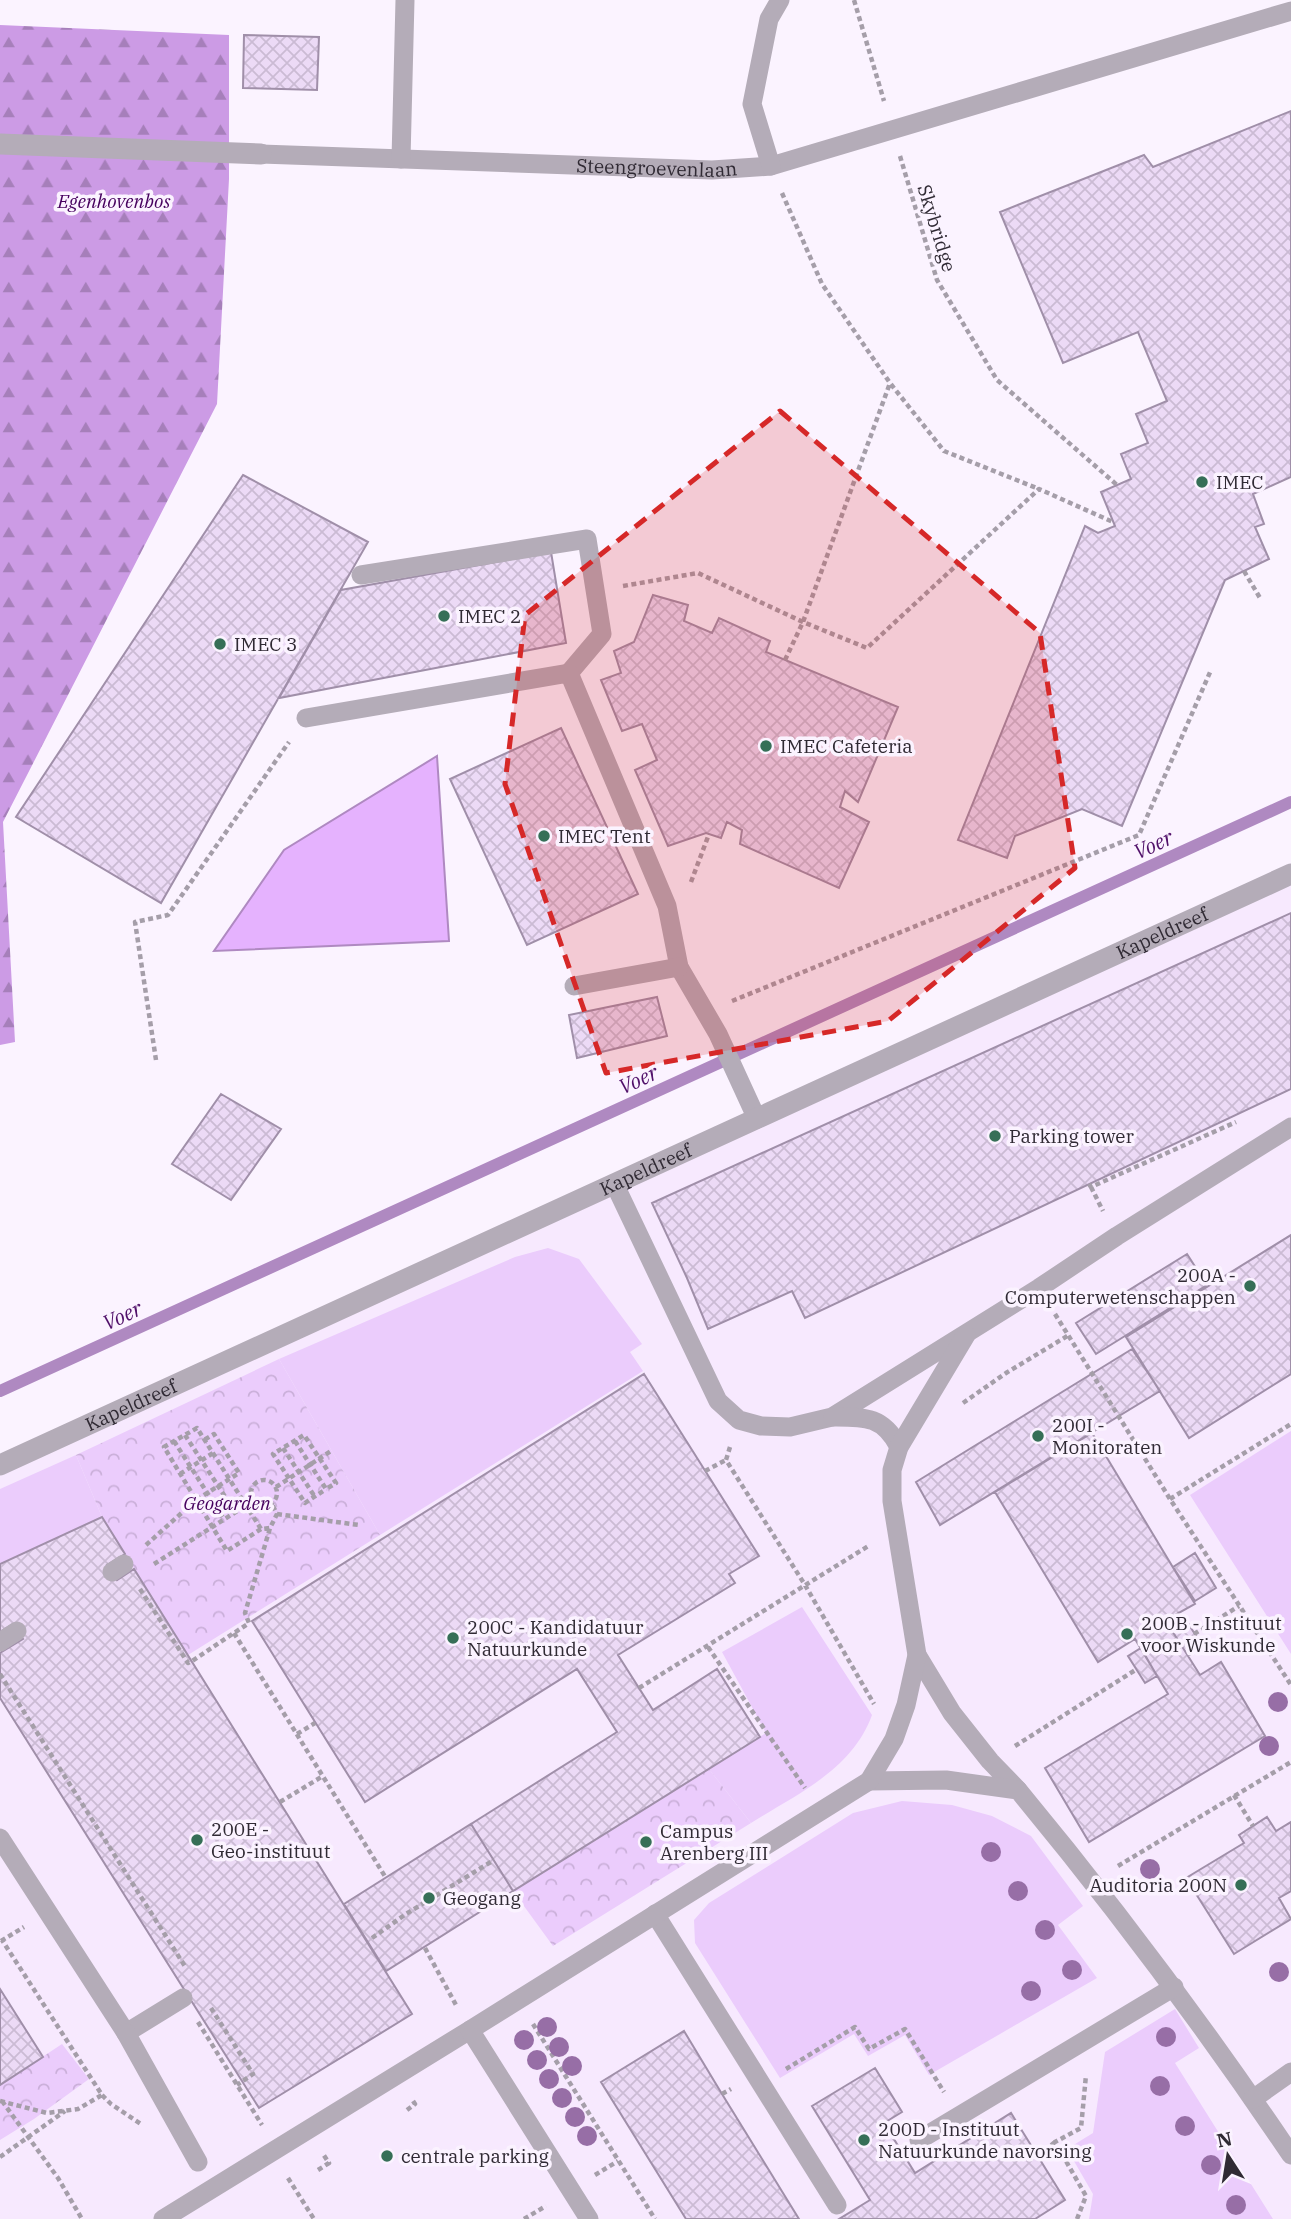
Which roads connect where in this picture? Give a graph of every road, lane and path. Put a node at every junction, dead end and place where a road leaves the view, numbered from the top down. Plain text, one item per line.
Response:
1 (405, 0) edge
2 (780, 0) edge
3 (854, 0) edge
4 (1291, 11) edge
5 (886, 107) dead end
6 (0, 144) edge
7 (898, 147) dead end
8 (261, 154) joint
9 (401, 159) junction
10 (771, 166) junction
11 (890, 383) junction
12 (1117, 485) dead end
13 (1039, 489) junction
14 (1113, 522) dead end
15 (1244, 571) dead end
16 (361, 575) dead end
17 (1260, 598) dead end
18 (597, 604) junction
19 (803, 622) junction
20 (785, 660) dead end
21 (1211, 670) dead end
22 (569, 673) junction
23 (306, 718) joint
24 (1291, 874) edge
25 (679, 967) junction
26 (574, 986) dead end
27 (706, 1011) junction
28 (156, 1060) dead end
29 (757, 1119) junction
30 (1244, 1119) dead end
31 (1291, 1127) edge
32 (1090, 1184) dead end
33 (615, 1185) junction
34 (966, 1335) junction
35 (1069, 1335) dead end
36 (1074, 1344) dead end
37 (953, 1410) dead end
38 (832, 1417) junction
39 (739, 1420) junction
40 (1291, 1423) edge
41 (185, 1435) junction
42 (204, 1440) junction
43 (174, 1441) junction
44 (295, 1441) junction
45 (899, 1447) junction
46 (283, 1448) junction
47 (331, 1451) dead end
48 (213, 1453) junction
49 (320, 1458) junction
50 (202, 1460) junction
51 (726, 1460) junction
52 (311, 1464) junction
53 (0, 1465) edge
54 (191, 1468) junction
55 (705, 1471) dead end
56 (299, 1472) junction
57 (180, 1474) junction
58 (230, 1479) junction
59 (289, 1479) junction
60 (219, 1486) junction
61 (276, 1487) junction
62 (326, 1489) junction
63 (207, 1493) junction
64 (315, 1497) junction
65 (1170, 1499) junction
66 (196, 1500) junction
67 (253, 1501) junction
68 (272, 1504) junction
69 (246, 1505) junction
70 (235, 1512) junction
71 (277, 1514) junction
72 (224, 1519) junction
73 (359, 1525) dead end
74 (212, 1527) junction
75 (270, 1528) junction
76 (261, 1529) junction
77 (896, 1529) junction
78 (125, 1563) dead end
79 (147, 1568) dead end
80 (805, 1585) junction
81 (139, 1588) dead end
82 (1239, 1606) junction
83 (18, 1630) dead end
84 (234, 1633) junction
85 (1194, 1634) dead end
86 (0, 1642) edge
87 (708, 1647) junction
88 (917, 1655) junction
89 (1136, 1670) dead end
90 (0, 1674) edge
91 (1291, 1685) edge
92 (639, 1688) dead end
93 (315, 1723) dead end
94 (297, 1734) junction
95 (894, 1739) junction
96 (990, 1761) junction
97 (1291, 1762) edge
98 (323, 1776) junction
99 (869, 1781) junction
100 (1017, 1790) junction
101 (1234, 1795) junction
102 (280, 1802) dead end
103 (821, 1811) junction
104 (1253, 1826) dead end
105 (0, 1838) edge
106 (494, 1860) dead end
107 (386, 1878) dead end
108 (1094, 1881) junction
109 (655, 1914) junction
110 (372, 1938) dead end
111 (2, 1940) dead end
112 (425, 1948) dead end
113 (186, 1968) dead end
114 (1174, 1987) junction
115 (183, 1998) joint
116 (518, 1999) junction
117 (208, 2004) dead end
118 (470, 2030) junction
119 (126, 2033) junction
120 (1090, 2036) junction
121 (1291, 2073) edge
122 (762, 2084) junction
123 (237, 2085) junction
124 (1253, 2099) junction
125 (0, 2100) edge
126 (66, 2110) junction
127 (959, 2117) junction
128 (30, 2137) junction
129 (919, 2140) dead end
130 (1055, 2142) junction
131 (275, 2151) junction
132 (1291, 2155) edge
133 (1038, 2156) dead end
134 (0, 2157) edge
135 (198, 2162) dead end
136 (837, 2205) dead end
137 (82, 2219) edge
138 (163, 2219) edge
139 (314, 2219) edge
140 (589, 2219) edge
141 (654, 2219) edge
142 (1077, 2219) edge

1 - 9 lane
2 - 10 lane
3 - 5 path
4 - 10 lane, Steengroevenlaan
6 - 8 street, Steengroevenlaan
7 - 12 path, Skybridge
8 - 9 lane, Steengroevenlaan
9 - 10 lane, Steengroevenlaan
10 - 11 path
11 - 13 path
11 - 19 path
13 - 14 path
13 - 19 path
15 - 17 path
16 - 18 lane
18 - 19 path
18 - 22 lane
19 - 20 path
21 - 27 path
22 - 23 lane
22 - 25 lane
23 - 28 path
24 - 29 street, Kapeldreef
25 - 26 lane
25 - 27 lane
27 - 29 lane
29 - 33 street, Kapeldreef
30 - 32 path
31 - 34 lane
33 - 39 lane
33 - 53 street, Kapeldreef
34 - 38 lane
34 - 45 lane
35 - 37 path
36 - 65 path
38 - 39 lane
38 - 45 lane
39 - 51 path
40 - 65 path
41 - 42 path
41 - 43 path
41 - 50 path
42 - 48 path
42 - 58 path
43 - 54 path
43 - 57 path
44 - 46 path
44 - 49 path
44 - 52 path
45 - 77 lane
46 - 56 path
46 - 59 path
47 - 49 path
48 - 50 path
48 - 58 path
49 - 52 path
49 - 62 path
50 - 54 path
50 - 60 path
51 - 55 path
51 - 80 path
52 - 56 path
52 - 62 path
54 - 57 path
54 - 63 path
56 - 59 path
56 - 64 path
57 - 66 path
58 - 60 path
58 - 69 path
59 - 61 path
59 - 64 path
60 - 63 path
60 - 70 path
61 - 67 path
61 - 68 path
62 - 64 path
63 - 66 path
63 - 72 path
65 - 82 path
66 - 74 path
66 - 78 path
67 - 68 path
67 - 69 path
68 - 71 path
69 - 70 path
69 - 76 path
70 - 72 path
71 - 73 path
71 - 75 path
72 - 74 path
74 - 76 path
74 - 79 path
75 - 76 path
75 - 84 path
77 - 80 path
77 - 88 lane
80 - 87 path
80 - 95 path
81 - 84 path
82 - 85 path
82 - 91 path
83 - 86 lane
84 - 94 path
87 - 92 path
87 - 103 path
88 - 95 lane
88 - 96 lane
89 - 96 path
90 - 113 path
93 - 94 path
94 - 98 path
95 - 99 lane
96 - 100 lane
97 - 101 path
98 - 102 path
98 - 107 path
99 - 100 lane
99 - 103 lane
100 - 108 lane
101 - 104 path
101 - 108 path
103 - 109 lane
105 - 119 lane
106 - 110 path
108 - 114 lane
109 - 116 lane
109 - 122 lane
111 - 126 path
112 - 118 path
114 - 120 lane
114 - 124 lane
115 - 119 lane
115 - 123 path
116 - 118 lane
116 - 141 path
117 - 123 path
118 - 131 lane
118 - 140 lane
119 - 135 lane
120 - 127 lane
120 - 130 path
121 - 124 lane
122 - 127 path
122 - 136 lane
123 - 131 path
124 - 132 lane
125 - 126 path
125 - 128 path
126 - 128 path
127 - 129 lane
128 - 134 path
128 - 137 path
130 - 133 path
130 - 142 path
131 - 138 lane
131 - 139 path

